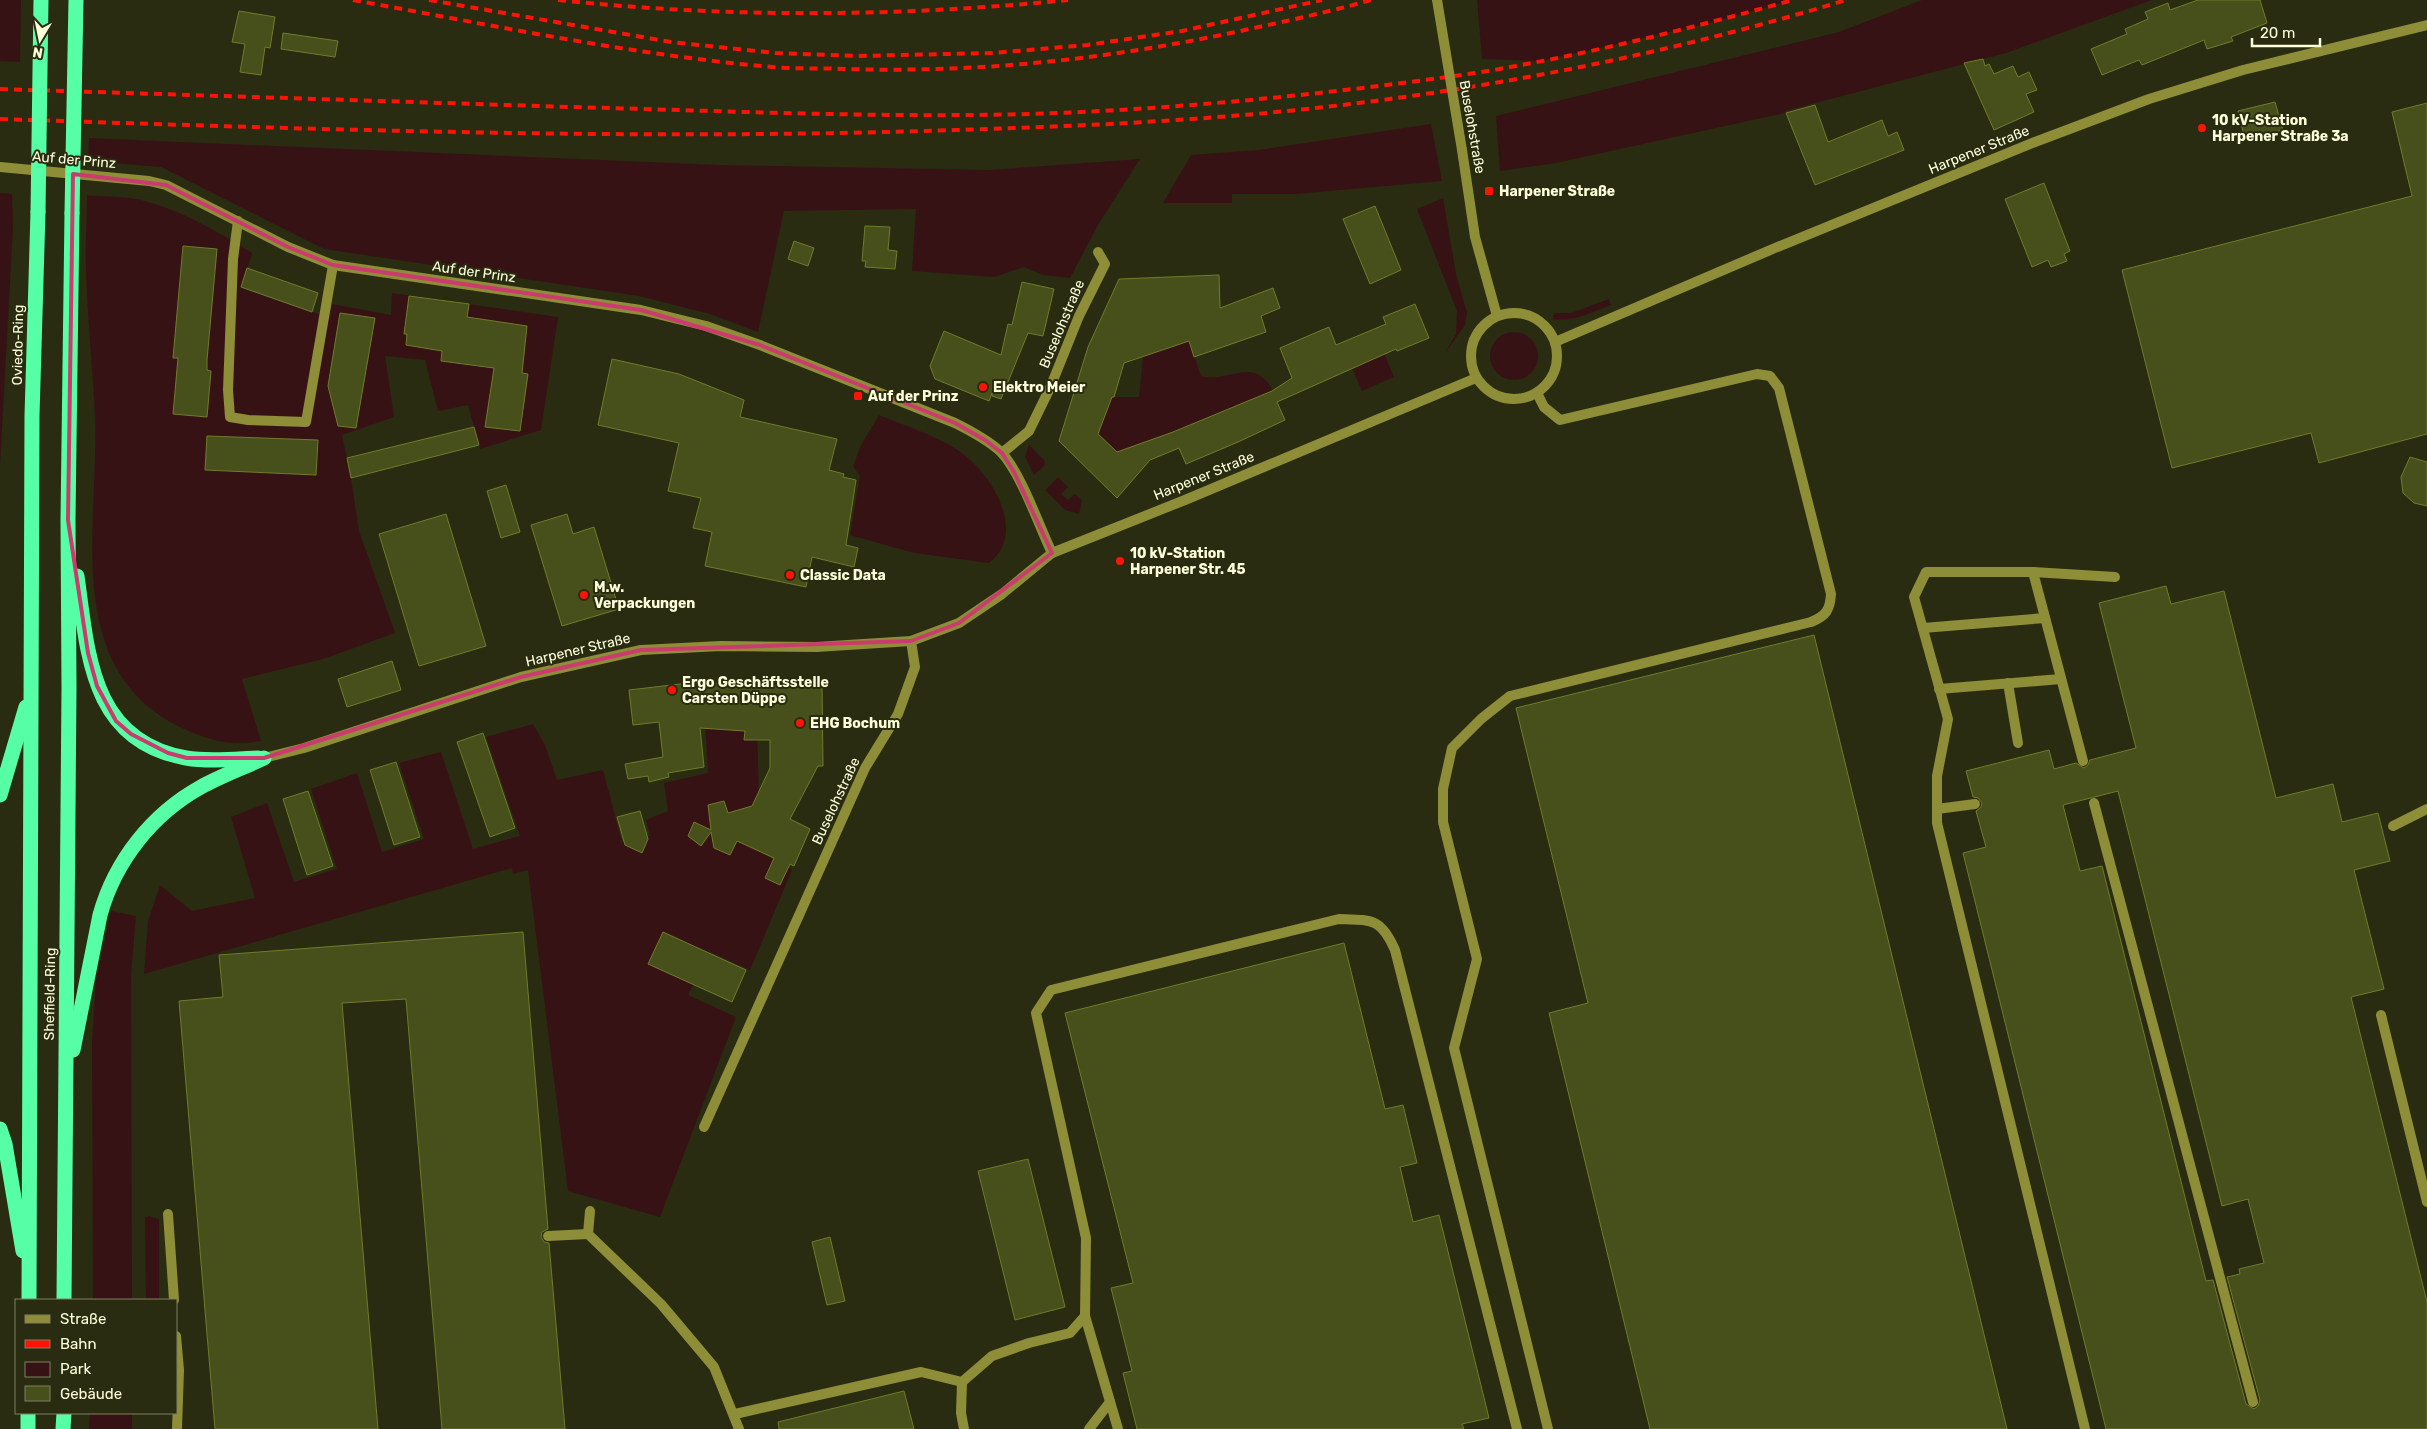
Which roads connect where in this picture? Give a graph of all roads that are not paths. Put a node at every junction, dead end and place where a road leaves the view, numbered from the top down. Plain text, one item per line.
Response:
1 (42, 0) edge
2 (76, 0) edge
3 (1437, 0) edge
4 (2427, 25) edge
5 (0, 167) edge
6 (238, 220) junction
7 (1098, 252) dead end
8 (333, 265) junction
9 (1497, 316) junction
10 (1555, 342) junction
11 (1476, 378) junction
12 (1537, 393) junction
13 (1002, 453) junction
14 (68, 520) junction
15 (1052, 553) junction
16 (2033, 572) junction
17 (2114, 576) dead end
18 (2045, 618) junction
19 (1923, 628) junction
20 (911, 641) junction
21 (2061, 679) junction
22 (2008, 683) junction
23 (1939, 689) junction
24 (30, 691) junction
25 (2018, 743) dead end
26 (264, 758) junction
27 (2083, 761) dead end
28 (0, 795) edge
29 (2094, 803) dead end
30 (1975, 804) dead end
31 (1937, 809) junction
32 (2427, 809) edge
33 (2393, 826) dead end
34 (2381, 1015) dead end
35 (66, 1086) junction
36 (704, 1126) dead end
37 (0, 1130) edge
38 (2427, 1202) edge
39 (590, 1211) dead end
40 (168, 1214) dead end
41 (588, 1234) junction
42 (548, 1236) dead end
43 (29, 1297) edge
44 (64, 1299) edge
45 (174, 1299) edge
46 (1085, 1316) junction
47 (178, 1359) edge
48 (962, 1382) junction
49 (178, 1400) edge
50 (1110, 1402) junction
51 (2253, 1402) dead end
52 (28, 1414) edge
53 (64, 1414) edge
54 (178, 1414) edge
55 (735, 1414) junction
56 (28, 1429) edge
57 (63, 1429) edge
58 (177, 1429) edge
59 (739, 1429) edge
60 (964, 1429) edge
61 (1089, 1429) edge
62 (1118, 1429) edge
63 (1516, 1429) edge
64 (1548, 1429) edge
65 (2085, 1429) edge

1 - 24 highway, Oviedo-Ring, bridge
2 - 14 highway, bridge
3 - 9 street, Buselohstraße, bridge
4 - 10 street, Harpener Straße
5 - 6 street, Auf der Prinz
6 - 8 street, Auf der Prinz
6 - 8 street
7 - 13 street, Buselohstraße
8 - 13 street, Auf der Prinz
9 - 10 street
9 - 11 street
10 - 12 street
11 - 12 street
11 - 15 street, Harpener Straße
12 - 64 street
13 - 15 street, Auf der Prinz
14 - 26 highway
14 - 35 highway, Sheffield-Ring
15 - 20 street
16 - 17 street
16 - 18 street
16 - 19 street
18 - 19 street
18 - 21 street
19 - 23 street
20 - 26 street, Harpener Straße
20 - 36 street, Buselohstraße
21 - 22 street
21 - 27 street
22 - 23 street
22 - 25 street
23 - 31 street
24 - 28 highway
24 - 43 highway, Sheffield-Ring
26 - 35 highway
29 - 51 street
30 - 31 street
31 - 65 street
32 - 33 street
34 - 38 street
35 - 44 highway, Sheffield-Ring
37 - 43 highway
39 - 41 street
40 - 45 street
41 - 42 street
41 - 55 street
46 - 48 street
46 - 50 street
46 - 63 street
47 - 49 street
48 - 55 street
48 - 60 street
50 - 61 street
50 - 62 street
52 - 56 highway
53 - 57 highway
54 - 58 street
55 - 59 street

